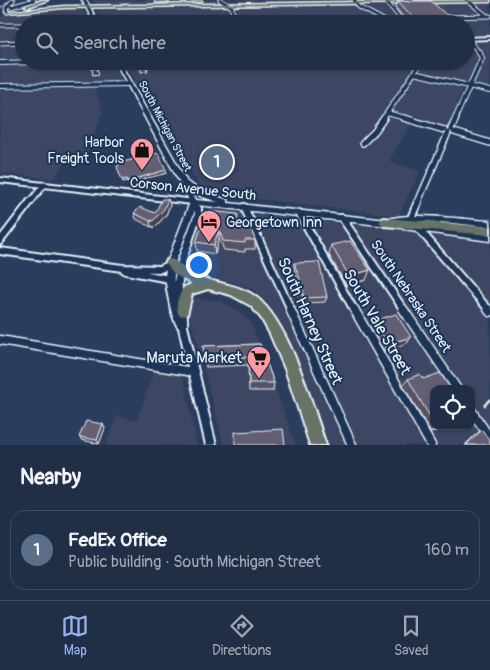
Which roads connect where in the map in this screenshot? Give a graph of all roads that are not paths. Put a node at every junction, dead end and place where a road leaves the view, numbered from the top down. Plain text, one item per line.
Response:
1 (13, 0) edge
2 (34, 0) edge
3 (46, 0) edge
4 (84, 0) edge
5 (220, 0) edge
6 (468, 0) edge
7 (490, 0) edge
8 (355, 1) edge
9 (386, 1) edge
10 (426, 1) edge
11 (229, 5) junction
12 (432, 6) edge
13 (22, 7) junction
14 (88, 7) junction
15 (8, 8) junction
16 (33, 8) junction
17 (438, 12) edge
18 (0, 14) edge
19 (92, 15) edge
20 (233, 15) edge
21 (375, 15) edge
22 (398, 15) edge
23 (442, 15) edge
24 (475, 16) edge
25 (489, 16) edge
26 (0, 25) edge
27 (15, 25) edge
28 (490, 38) edge
29 (475, 39) edge
30 (15, 42) edge
31 (0, 43) edge
32 (475, 48) edge
33 (0, 63) edge
34 (15, 63) edge
35 (122, 70) edge
36 (416, 70) edge
37 (414, 73) junction
38 (130, 84) junction
39 (0, 86) edge
40 (469, 86) junction
41 (490, 91) edge
42 (387, 113) junction
43 (449, 131) junction
44 (363, 143) dead end
45 (490, 143) edge
46 (0, 180) edge
47 (183, 183) junction
48 (44, 185) junction
49 (194, 202) junction
50 (240, 207) junction
51 (299, 213) junction
52 (342, 218) junction
53 (411, 218) junction
54 (384, 222) junction
55 (490, 224) edge
56 (419, 229) junction
57 (490, 231) edge
58 (490, 238) edge
59 (0, 241) edge
60 (0, 246) edge
61 (0, 250) edge
62 (171, 263) junction
63 (122, 268) junction
64 (174, 277) junction
65 (211, 284) junction
66 (183, 311) junction
67 (490, 312) edge
68 (183, 326) junction
69 (0, 340) edge
70 (193, 372) junction
71 (454, 385) edge
72 (475, 416) edge
73 (490, 438) edge
74 (211, 445) edge
75 (318, 445) edge
76 (352, 445) edge
77 (432, 445) edge

1 - 15 street
2 - 15 street
3 - 13 main road
4 - 14 main road
5 - 11 street
6 - 7 main road
6 - 10 main road
6 - 25 street
8 - 9 main road
8 - 11 main road
8 - 21 street
9 - 10 main road
9 - 22 street
10 - 12 street
11 - 14 main road
11 - 20 street
13 - 15 main road
13 - 16 main road
14 - 16 main road
14 - 19 main road
15 - 16 main road
15 - 18 main road
17 - 23 street
24 - 25 street
26 - 27 street
28 - 29 street
30 - 31 street
32 - 40 street
33 - 34 street
35 - 38 main road, South Michigan Street
36 - 37 street
37 - 40 street
37 - 42 street
38 - 39 street
38 - 47 main road, South Michigan Street
40 - 41 street
40 - 43 street
42 - 43 street
42 - 44 street
43 - 45 street
43 - 53 street
46 - 48 street, Corson Avenue South
47 - 49 main road, South Michigan Street
47 - 50 main road
48 - 49 street, Corson Avenue South
48 - 59 street
49 - 50 main road, Corson Avenue South
49 - 62 main road
49 - 64 street
50 - 51 main road, Corson Avenue South
50 - 76 street, South Harney Street
51 - 52 main road, Corson Avenue South
51 - 77 street, South Vale Street
52 - 54 main road, Corson Avenue South
52 - 71 street, South Nebraska Street
53 - 54 main road, Corson Avenue South
53 - 55 main road, Corson Avenue South
54 - 56 main road, Corson Avenue South
54 - 57 highway
56 - 58 main road, Corson Avenue South
56 - 67 street
60 - 61 street
61 - 63 street
62 - 63 street
62 - 64 highway
63 - 64 street
64 - 65 highway
64 - 66 street
64 - 68 street
65 - 66 highway
65 - 75 highway
66 - 68 street
68 - 70 street
69 - 70 street
70 - 74 street
72 - 73 street

